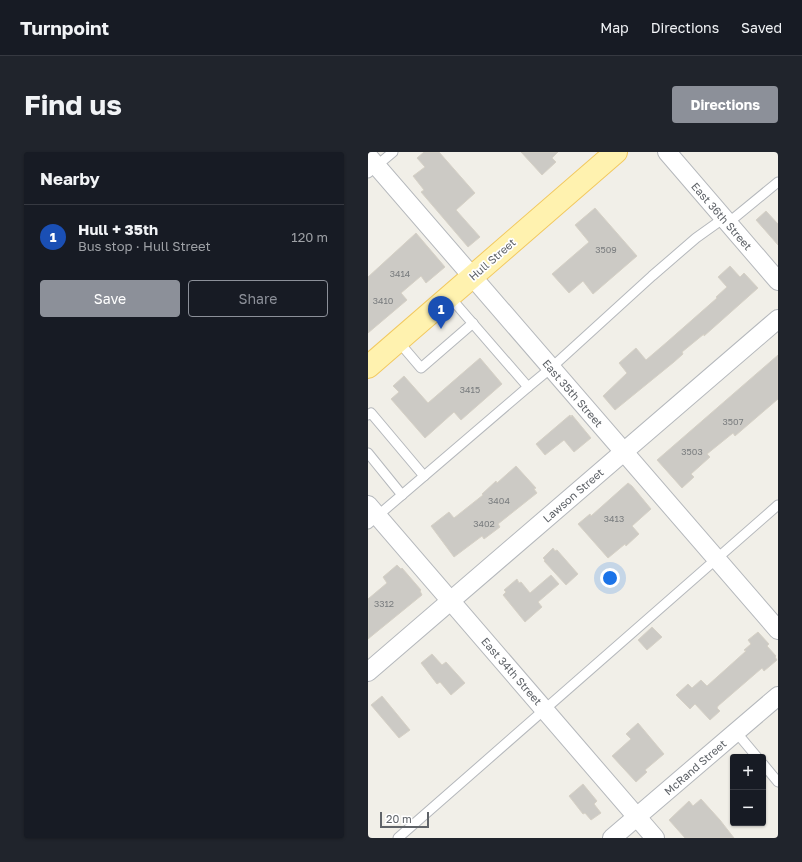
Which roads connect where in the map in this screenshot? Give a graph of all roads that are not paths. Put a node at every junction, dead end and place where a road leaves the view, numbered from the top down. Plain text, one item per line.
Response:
1 (392, 152) edge
2 (616, 152) edge
3 (667, 152) edge
4 (371, 165) edge
5 (778, 182) edge
6 (726, 221) junction
7 (472, 277) junction
8 (778, 281) edge
9 (449, 296) junction
10 (778, 319) edge
11 (473, 323) junction
12 (398, 341) junction
13 (368, 367) edge
14 (551, 368) junction
15 (528, 387) junction
16 (368, 416) edge
17 (624, 452) junction
18 (368, 453) edge
19 (424, 476) junction
20 (402, 495) junction
21 (778, 505) edge
22 (371, 515) edge
23 (717, 559) junction
24 (451, 600) junction
25 (778, 630) edge
26 (368, 672) edge
27 (778, 696) edge
28 (545, 710) junction
29 (736, 732) junction
30 (754, 754) edge
31 (766, 768) edge
32 (778, 782) edge
33 (637, 817) junction
34 (398, 838) edge
35 (612, 838) edge
36 (655, 838) edge

1 - 4 lane
2 - 7 main road, Hull Street
3 - 6 street, East 36th Street
4 - 7 street, East 35th Street
5 - 6 lane
6 - 8 street, East 36th Street
6 - 14 lane
7 - 9 main road, Hull Street
7 - 14 street, East 35th Street
9 - 11 lane
9 - 12 main road, Hull Street
10 - 17 street, Lawson Street
11 - 12 lane
11 - 15 lane
12 - 13 main road, Hull Street
14 - 15 lane
14 - 17 street, East 35th Street
15 - 19 lane
16 - 19 lane
17 - 23 street, East 35th Street
17 - 24 street, Lawson Street
18 - 20 lane
19 - 20 lane
20 - 22 lane
21 - 23 lane
22 - 24 street, East 34th Street
23 - 25 street, East 35th Street
23 - 28 lane
24 - 26 street, Lawson Street
24 - 28 street, East 34th Street
27 - 29 street, McRand Street
28 - 33 street, East 34th Street
28 - 34 lane
29 - 30 lane
29 - 33 street, McRand Street
31 - 32 lane
33 - 35 street, McRand Street
33 - 36 street, East 34th Street

